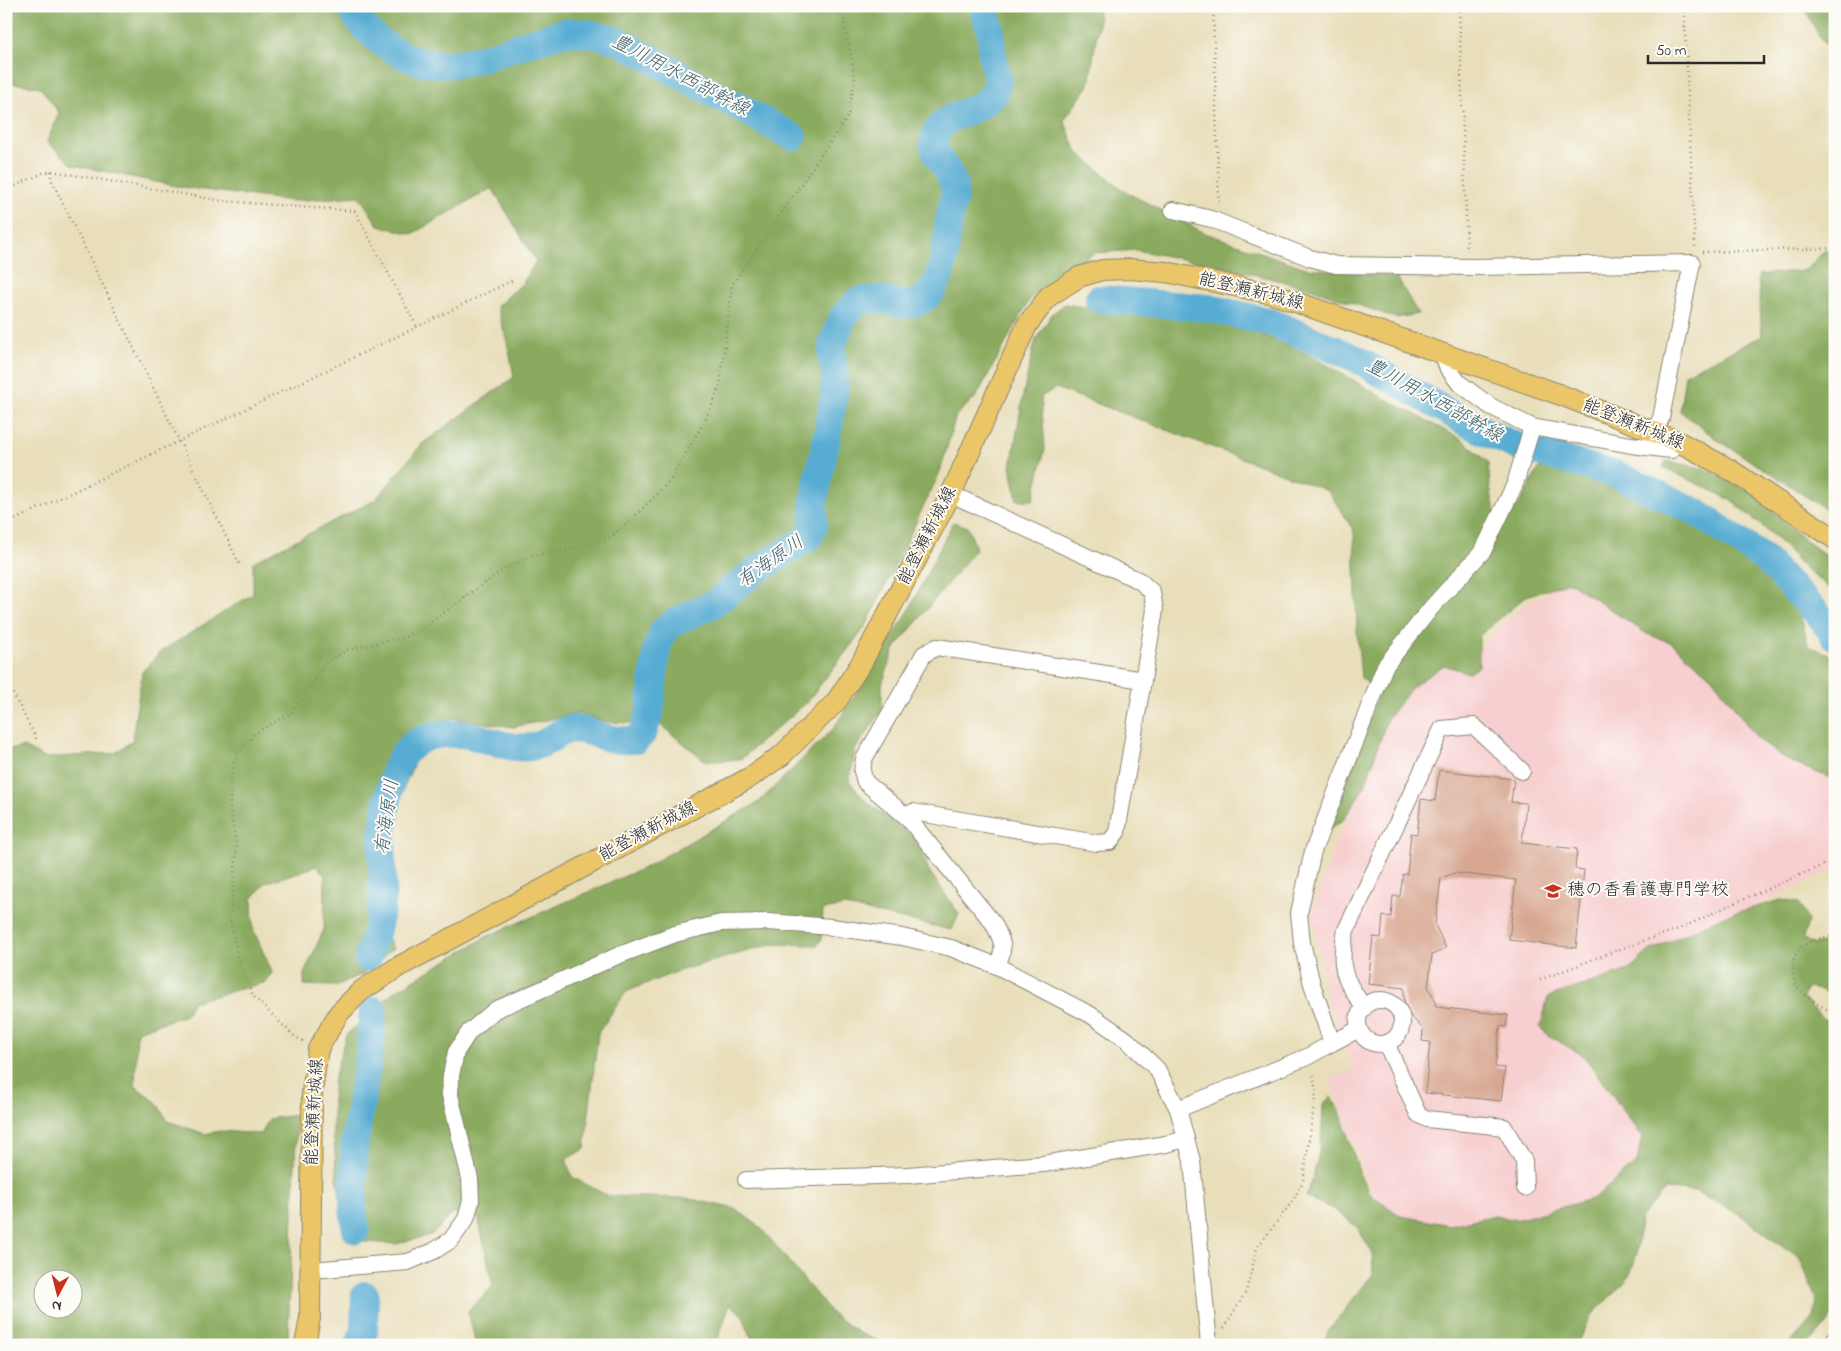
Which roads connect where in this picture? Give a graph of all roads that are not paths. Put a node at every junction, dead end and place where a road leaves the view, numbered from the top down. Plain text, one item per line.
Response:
1 (1174, 210) dead end
2 (1443, 354) junction
3 (1531, 431) junction
4 (1655, 432) junction
5 (1677, 441) junction
6 (951, 494) junction
7 (1835, 539) edge
8 (1143, 680) junction
9 (1522, 771) dead end
10 (907, 817) junction
11 (996, 966) junction
12 (1364, 1008) junction
13 (1359, 1029) junction
14 (1332, 1043) junction
15 (1386, 1043) junction
16 (1178, 1109) junction
17 (1186, 1139) junction
18 (746, 1180) dead end
19 (1525, 1188) dead end
20 (311, 1270) junction
21 (1835, 1339) edge
22 (1209, 1341) edge
23 (305, 1345) edge
24 (1831, 1345) edge

1 - 4 street
2 - 3 street
2 - 4 main road, 能登瀬新城線
2 - 6 main road, 能登瀬新城線
3 - 5 street
3 - 14 street
4 - 5 main road, 能登瀬新城線
5 - 7 main road, 能登瀬新城線
6 - 8 street
6 - 20 main road, 能登瀬新城線
8 - 10 street
8 - 10 street
9 - 12 street
10 - 11 street
11 - 16 street
11 - 20 street
12 - 13 street
12 - 15 street
13 - 14 street
13 - 15 street
14 - 16 street
15 - 19 street
16 - 17 street
17 - 18 street
17 - 22 street
20 - 23 main road, 能登瀬新城線
21 - 24 street

